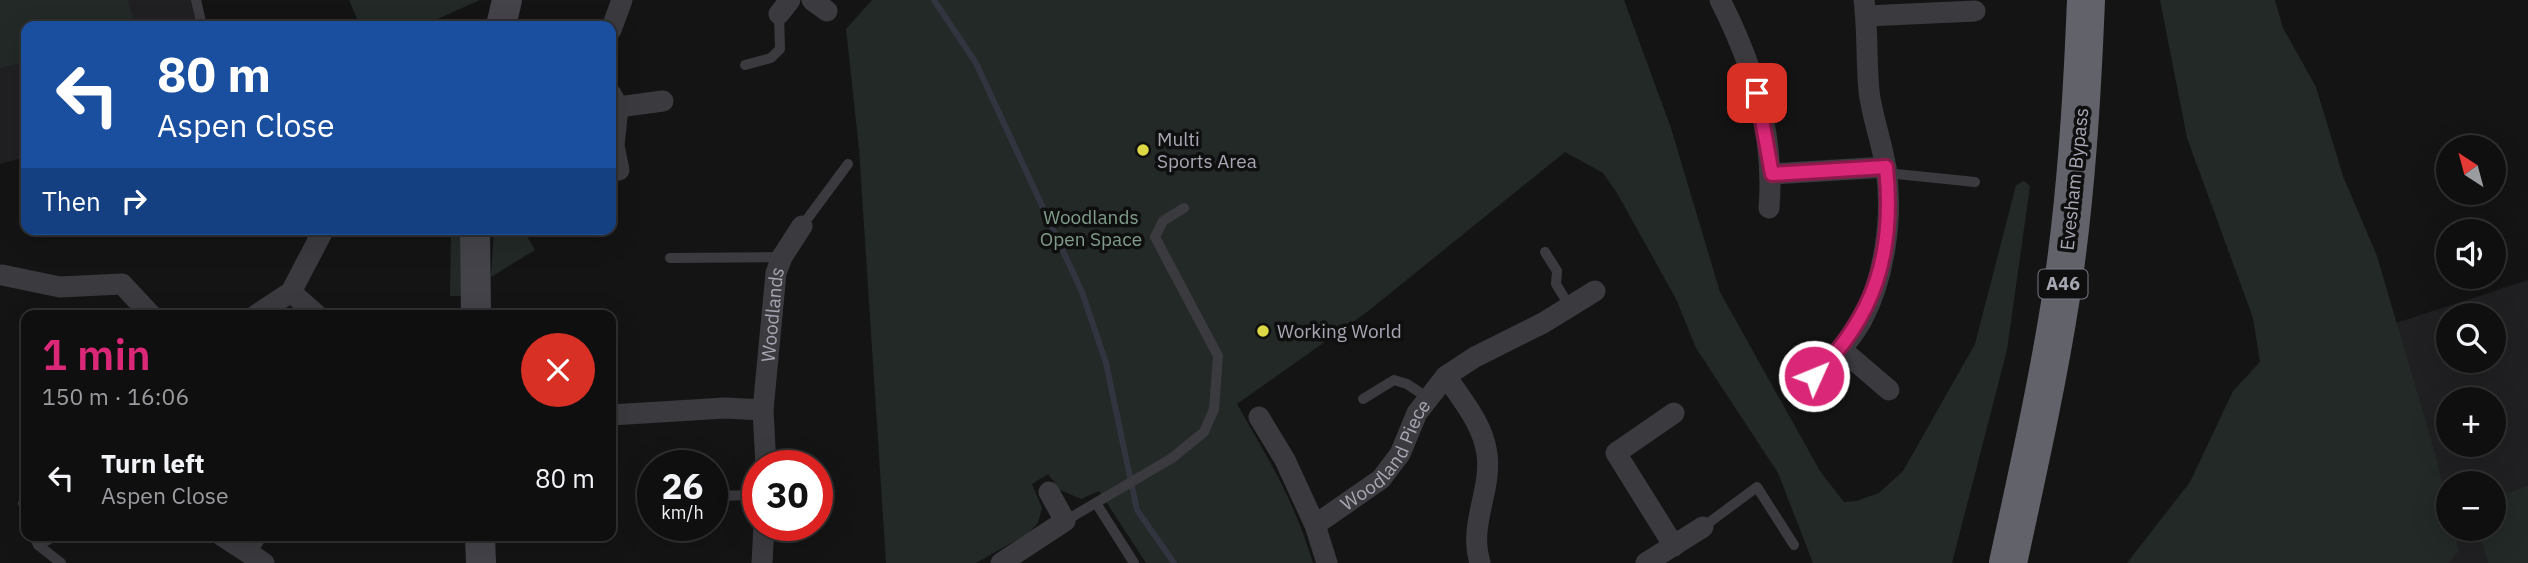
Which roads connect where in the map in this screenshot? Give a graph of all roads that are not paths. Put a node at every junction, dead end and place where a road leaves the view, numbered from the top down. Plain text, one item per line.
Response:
1 (196, 0) edge
2 (507, 0) edge
3 (622, 0) edge
4 (1720, 0) edge
5 (2086, 0) edge
6 (1945, 5) edge
7 (784, 7) edge
8 (1865, 8) edge
9 (1975, 11) dead end
10 (201, 21) edge
11 (502, 21) edge
12 (614, 21) edge
13 (746, 65) dead end
14 (616, 101) edge
15 (663, 101) dead end
16 (616, 158) edge
17 (848, 164) dead end
18 (620, 170) dead end
19 (1886, 170) junction
20 (1772, 174) junction
21 (1975, 182) dead end
22 (1184, 208) dead end
23 (1769, 208) dead end
24 (802, 226) joint
25 (321, 235) edge
26 (475, 235) edge
27 (1545, 252) dead end
28 (782, 257) junction
29 (670, 258) dead end
30 (2, 275) dead end
31 (1595, 291) dead end
32 (291, 292) junction
33 (1570, 307) junction
34 (146, 310) edge
35 (264, 310) edge
36 (311, 310) edge
37 (476, 310) edge
38 (1841, 349) junction
39 (1446, 376) junction
40 (1814, 376) dead end
41 (1889, 390) dead end
42 (1363, 398) dead end
43 (1428, 398) junction
44 (763, 410) junction
45 (1674, 413) dead end
46 (616, 415) edge
47 (1259, 417) dead end
48 (765, 450) edge
49 (1049, 492) dead end
50 (1096, 503) junction
51 (1065, 521) junction
52 (1315, 525) junction
53 (1703, 527) joint
54 (37, 541) edge
55 (230, 541) edge
56 (261, 541) edge
57 (480, 541) edge
58 (763, 541) edge
59 (1794, 545) dead end
60 (1674, 546) junction
61 (258, 559) edge
62 (61, 563) edge
63 (481, 563) edge
64 (762, 563) edge
65 (1001, 563) edge
66 (1134, 563) edge
67 (1327, 563) edge
68 (1480, 563) edge
69 (1646, 563) edge
70 (2008, 563) edge

1 - 10 lane
2 - 11 street
3 - 12 street
4 - 20 street
5 - 70 highway, Evesham Bypass / A46
6 - 8 street
6 - 9 street
7 - 13 lane
8 - 19 street
14 - 15 street
16 - 18 street
17 - 24 lane
19 - 20 street
19 - 21 lane
19 - 38 street
20 - 23 street
22 - 50 lane
24 - 28 street, Woodlands
25 - 32 street
26 - 37 street
27 - 33 lane
28 - 29 lane
28 - 44 street, Woodlands
30 - 34 street
31 - 33 street, Woodland Piece
32 - 35 street
32 - 36 street
33 - 39 street, Woodland Piece
38 - 40 street
38 - 41 street
39 - 43 street, Woodland Piece
39 - 68 street, Woodland Piece
42 - 43 lane
43 - 52 street, Woodland Piece
44 - 46 street
44 - 48 street, Woodlands
45 - 60 street
47 - 52 street, Woodland Piece
49 - 51 street
50 - 51 lane
50 - 66 lane
51 - 65 street
52 - 67 street, Woodland Piece
53 - 59 lane
53 - 60 street
54 - 62 lane
55 - 61 street
56 - 61 lane
57 - 63 street
58 - 64 street
60 - 69 street

